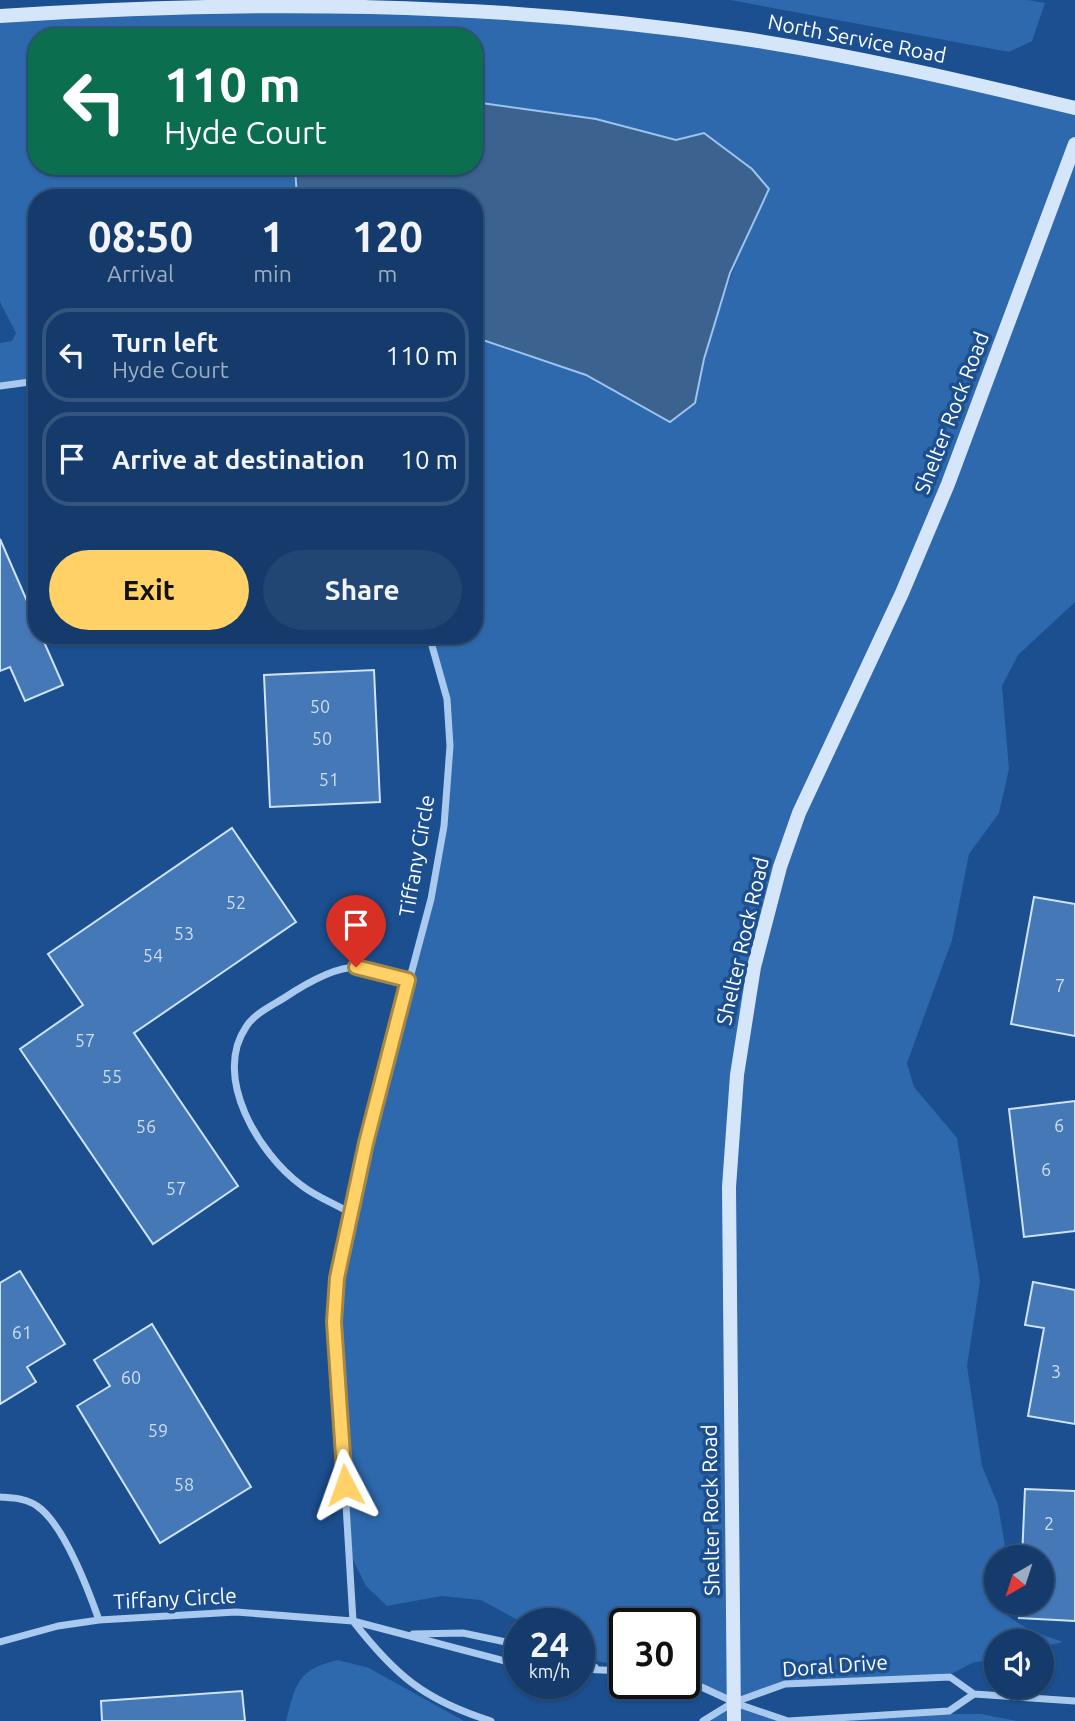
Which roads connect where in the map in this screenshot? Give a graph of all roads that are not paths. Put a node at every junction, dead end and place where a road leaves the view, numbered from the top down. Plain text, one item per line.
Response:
1 (0, 16) edge
2 (1075, 108) edge
3 (1075, 144) edge
4 (28, 382) edge
5 (0, 386) edge
6 (432, 644) edge
7 (408, 980) junction
8 (352, 1214) junction
9 (0, 1497) edge
10 (99, 1620) junction
11 (354, 1621) junction
12 (403, 1634) junction
13 (0, 1642) edge
14 (504, 1642) edge
15 (504, 1661) edge
16 (595, 1667) edge
17 (595, 1670) edge
18 (606, 1670) junction
19 (609, 1670) edge
20 (700, 1686) edge
21 (974, 1694) junction
22 (1075, 1700) edge
23 (734, 1702) junction
24 (491, 1721) edge
25 (703, 1721) edge
26 (734, 1721) edge

1 - 2 main road, North Service Road
3 - 23 main road, Shelter Rock Road
4 - 5 street
6 - 7 street, Tiffany Circle
7 - 8 street, Tiffany Circle
7 - 8 street
8 - 11 street, Tiffany Circle
9 - 10 street
10 - 11 street, Tiffany Circle
10 - 13 street, Tiffany Circle
11 - 12 street, Tiffany Circle
11 - 24 street
12 - 14 street, Tiffany Circle
12 - 15 street, Tiffany Circle
16 - 18 street
17 - 18 street
18 - 19 street
20 - 23 street
21 - 22 street, Doral Drive
21 - 23 street, Doral Drive
21 - 23 street
23 - 25 street
23 - 26 main road, Shelter Rock Road

